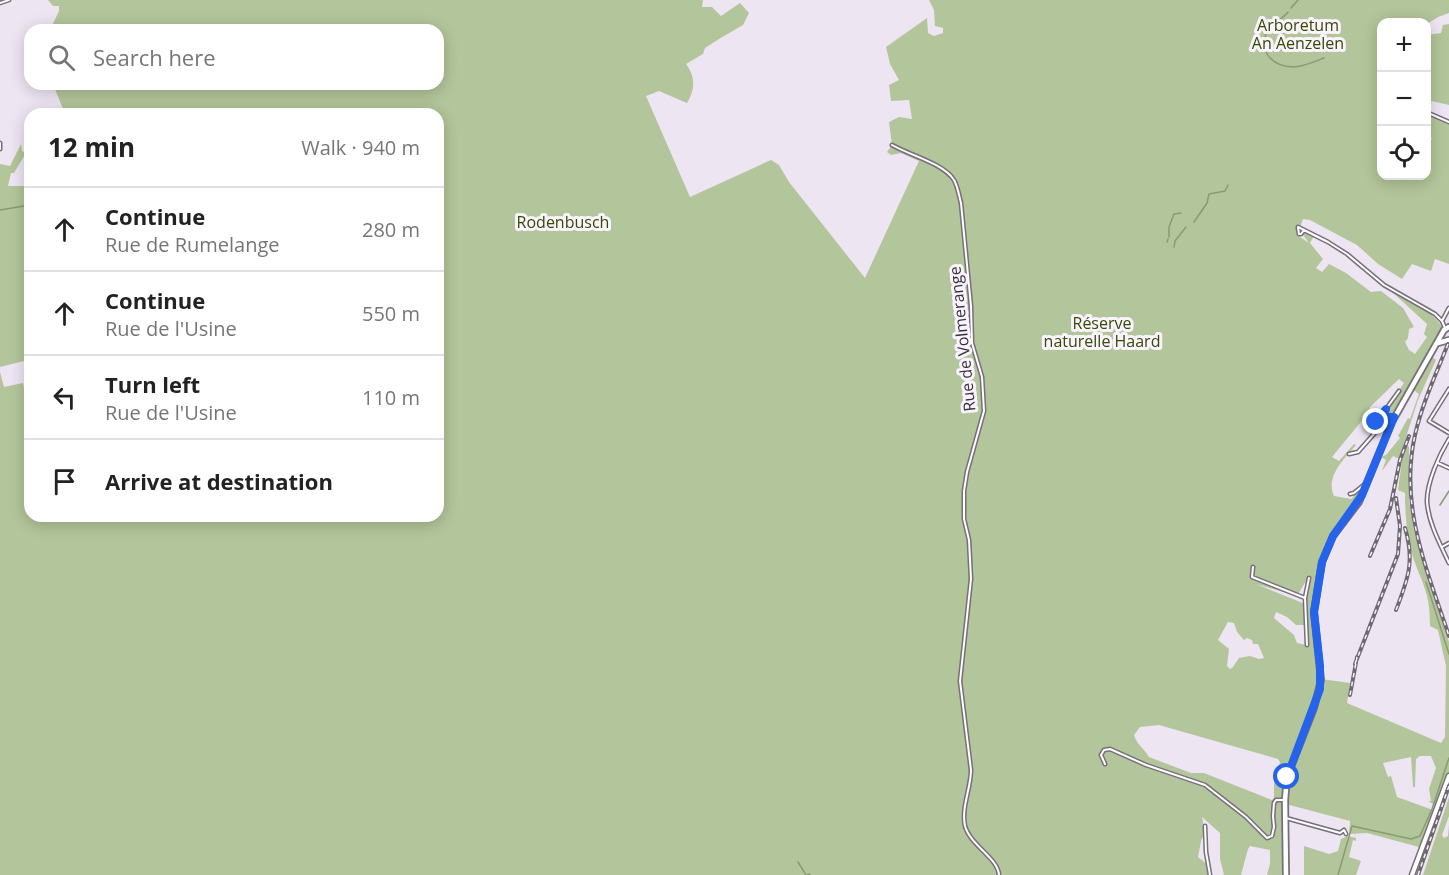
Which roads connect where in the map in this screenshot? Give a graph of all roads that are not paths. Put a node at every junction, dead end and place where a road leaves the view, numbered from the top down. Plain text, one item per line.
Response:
1 (9, 0) edge
2 (2, 2) edge
3 (1431, 114) edge
4 (1449, 122) edge
5 (0, 143) edge
6 (892, 145) dead end
7 (0, 149) edge
8 (1304, 230) junction
9 (1449, 308) edge
10 (1442, 321) junction
11 (1446, 330) edge
12 (1448, 340) edge
13 (1436, 344) junction
14 (1449, 389) edge
15 (1399, 391) dead end
16 (1386, 409) junction
17 (1394, 417) junction
18 (1376, 422) dead end
19 (1381, 426) junction
20 (1449, 433) edge
21 (1449, 439) edge
22 (1349, 454) dead end
23 (1437, 463) junction
24 (1449, 468) edge
25 (1369, 480) junction
26 (1350, 494) dead end
27 (1449, 543) edge
28 (1442, 548) junction
29 (1449, 563) edge
30 (1253, 567) dead end
31 (1309, 578) dead end
32 (1307, 590) junction
33 (1316, 591) junction
34 (1305, 598) junction
35 (1307, 645) dead end
36 (1105, 765) dead end
37 (1449, 776) edge
38 (1285, 800) junction
39 (1285, 818) junction
40 (1205, 826) dead end
41 (1340, 833) dead end
42 (999, 875) edge
43 (1210, 875) edge
44 (1286, 875) edge
45 (1412, 875) edge

1 - 2 street
3 - 4 street
5 - 7 street
6 - 42 street, Rue de Volmerange
8 - 8 street
8 - 10 street
9 - 10 street
10 - 11 street
11 - 12 main road
11 - 13 main road
12 - 13 main road
13 - 17 main road
14 - 20 street
15 - 16 street
16 - 18 street
16 - 19 street
17 - 19 street
17 - 25 main road
19 - 22 street
21 - 23 street
23 - 24 street
23 - 28 street
25 - 26 street
25 - 33 main road
27 - 28 street
28 - 29 street
30 - 34 street
31 - 32 street
32 - 33 street
32 - 34 street
33 - 38 main road
34 - 35 street
36 - 38 street
37 - 45 main road
38 - 39 main road
39 - 41 street
39 - 44 main road
40 - 43 street

